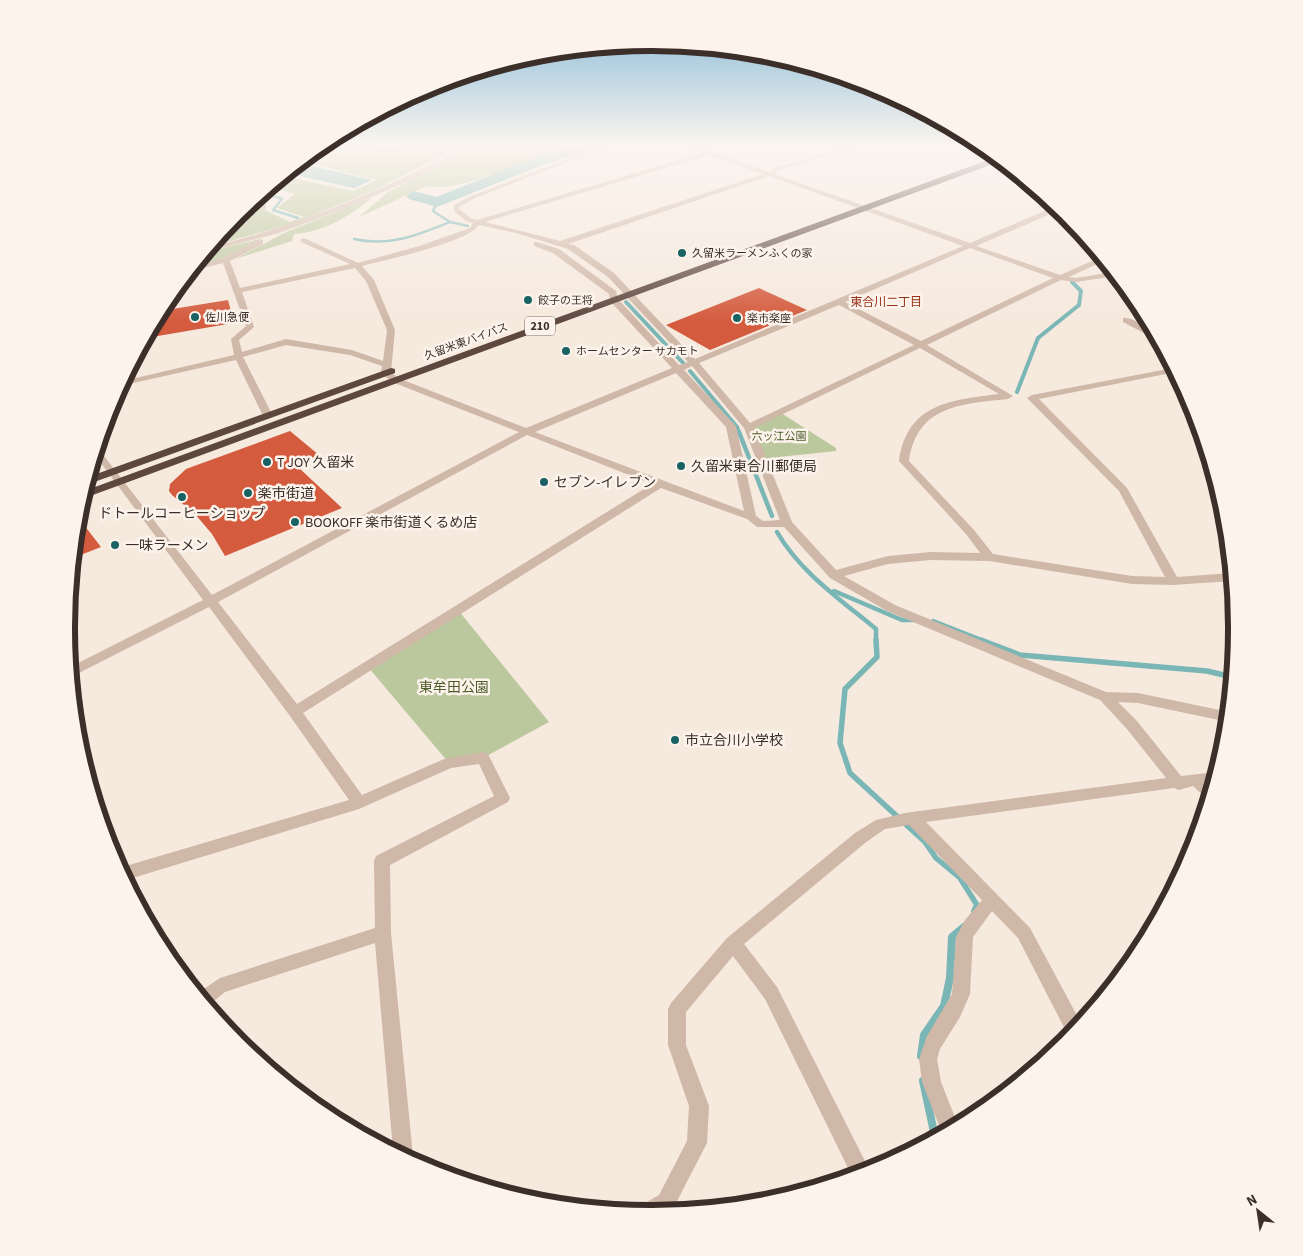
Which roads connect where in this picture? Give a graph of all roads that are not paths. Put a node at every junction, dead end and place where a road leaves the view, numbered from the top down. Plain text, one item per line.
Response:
1 (349, 205) edge
2 (459, 205) edge
3 (540, 205) edge
4 (677, 205) edge
5 (856, 205) edge
6 (864, 205) edge
7 (864, 205) edge
8 (860, 206) junction
9 (1050, 211) edge
10 (475, 225) junction
11 (280, 231) junction
12 (304, 240) dead end
13 (561, 243) junction
14 (968, 246) junction
15 (219, 247) edge
16 (545, 247) junction
17 (226, 260) junction
18 (1096, 262) edge
19 (203, 266) edge
20 (357, 266) junction
21 (1107, 275) edge
22 (1060, 278) junction
23 (237, 291) junction
24 (626, 292) junction
25 (614, 297) junction
26 (839, 302) junction
27 (1126, 320) dead end
28 (1146, 332) edge
29 (921, 345) junction
30 (239, 357) junction
31 (694, 362) junction
32 (387, 369) junction
33 (680, 369) junction
34 (1168, 371) edge
35 (395, 380) junction
36 (130, 382) edge
37 (1020, 397) junction
38 (268, 416) junction
39 (749, 427) junction
40 (528, 431) junction
41 (101, 457) edge
42 (112, 472) junction
43 (94, 479) edge
44 (120, 482) junction
45 (660, 484) junction
46 (91, 493) edge
47 (751, 517) junction
48 (787, 523) junction
49 (989, 557) junction
50 (834, 575) junction
51 (1226, 577) edge
52 (1172, 581) junction
53 (212, 600) junction
54 (76, 670) edge
55 (1105, 697) junction
56 (296, 712) junction
57 (1221, 716) edge
58 (1208, 779) edge
59 (1197, 781) junction
60 (1179, 784) junction
61 (1205, 790) edge
62 (359, 803) junction
63 (902, 820) junction
64 (129, 872) edge
65 (993, 898) junction
66 (382, 933) junction
67 (734, 943) junction
68 (208, 996) edge
69 (1071, 1023) edge
70 (948, 1122) edge
71 (401, 1147) edge
72 (858, 1166) edge
73 (661, 1205) edge

1 - 11 street
2 - 10 street
3 - 10 street
4 - 13 street
5 - 8 street
6 - 8 highway, 久留米東バイパス / 210
7 - 8 highway, 久留米東バイパス / 210
8 - 14 street
8 - 24 highway, 久留米東バイパス / 210
9 - 14 street
10 - 13 street
10 - 16 street
10 - 20 street
11 - 15 street
11 - 17 street
12 - 20 street
13 - 16 street
13 - 24 street
14 - 22 street
14 - 26 street
16 - 25 street
17 - 19 street
17 - 23 street
18 - 22 street
20 - 23 street
20 - 32 street
21 - 22 street
22 - 29 street
23 - 30 street
24 - 25 highway, 久留米東バイパス / 210
24 - 31 street
25 - 32 highway, 久留米東バイパス / 210
25 - 33 street
25 - 35 highway, 久留米東バイパス / 210
26 - 29 street
26 - 31 street
27 - 28 street
29 - 37 street
29 - 39 street
30 - 32 street
30 - 36 street
30 - 38 street
31 - 33 street
31 - 39 street
32 - 35 street
32 - 38 highway, 久留米東バイパス / 210
33 - 40 street
33 - 47 street
34 - 37 street
35 - 40 street
35 - 44 highway, 久留米東バイパス / 210
37 - 49 street
37 - 52 street
38 - 42 highway, 久留米東バイパス / 210
39 - 48 street
40 - 45 street
40 - 53 street
41 - 42 street
42 - 43 highway, 久留米東バイパス / 210
42 - 44 street
44 - 46 highway, 久留米東バイパス / 210
44 - 53 street
45 - 47 street
45 - 56 street
47 - 48 street
48 - 50 street
49 - 50 street
49 - 52 street
50 - 55 street
51 - 52 street
53 - 54 street
53 - 56 street
55 - 57 street
55 - 60 street
56 - 62 street
58 - 59 street
59 - 60 street
59 - 61 street
60 - 63 street
62 - 64 street
62 - 66 street
63 - 65 street
63 - 67 street
65 - 69 street
65 - 70 street
66 - 68 street
66 - 71 street
67 - 72 street
67 - 73 street

